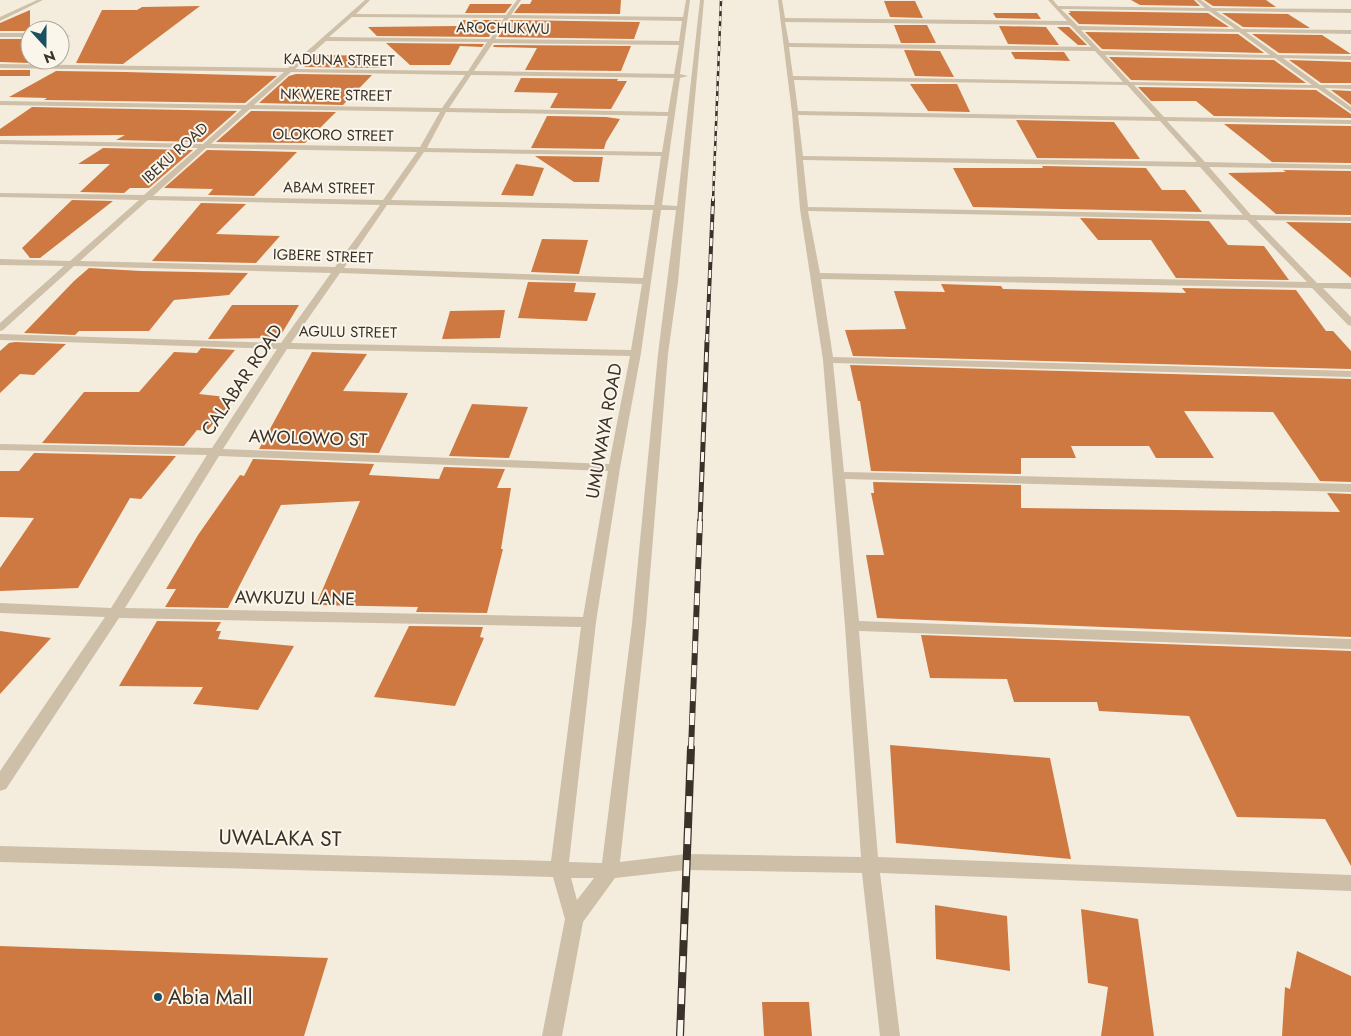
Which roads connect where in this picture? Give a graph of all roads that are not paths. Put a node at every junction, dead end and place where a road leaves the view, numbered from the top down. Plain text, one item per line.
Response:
1 (41, 0) edge
2 (368, 0) edge
3 (519, 0) edge
4 (688, 0) edge
5 (702, 0) edge
6 (780, 0) edge
7 (1050, 0) edge
8 (1198, 0) edge
9 (1057, 7) junction
10 (1211, 9) junction
11 (0, 11) edge
12 (1351, 11) edge
13 (16, 12) junction
14 (350, 15) junction
15 (508, 16) junction
16 (0, 19) edge
17 (686, 19) junction
18 (783, 20) junction
19 (1074, 25) junction
20 (1240, 30) junction
21 (1351, 32) edge
22 (0, 35) edge
23 (20, 35) edge
24 (323, 39) junction
25 (491, 41) junction
26 (682, 42) junction
27 (786, 45) junction
28 (1099, 51) junction
29 (1275, 56) junction
30 (1351, 58) edge
31 (0, 66) edge
32 (289, 72) junction
33 (469, 74) junction
34 (677, 76) junction
35 (694, 76) junction
36 (791, 78) junction
37 (1130, 84) junction
38 (1318, 87) junction
39 (1351, 87) edge
40 (0, 102) edge
41 (249, 105) junction
42 (446, 109) junction
43 (1351, 110) edge
44 (672, 114) junction
45 (795, 114) junction
46 (1162, 119) junction
47 (1351, 122) edge
48 (0, 142) edge
49 (204, 146) junction
50 (422, 150) junction
51 (666, 154) junction
52 (798, 158) junction
53 (1200, 164) junction
54 (1351, 167) edge
55 (0, 195) edge
56 (144, 199) junction
57 (384, 203) junction
58 (657, 208) junction
59 (681, 208) junction
60 (804, 209) junction
61 (1250, 218) junction
62 (1351, 219) edge
63 (0, 262) edge
64 (71, 264) junction
65 (337, 270) junction
66 (816, 276) junction
67 (646, 281) junction
68 (1316, 285) junction
69 (1351, 286) edge
70 (1351, 323) edge
71 (0, 328) edge
72 (0, 337) edge
73 (284, 346) junction
74 (636, 353) junction
75 (828, 360) junction
76 (1351, 374) edge
77 (0, 447) edge
78 (214, 452) junction
79 (614, 468) junction
80 (840, 475) junction
81 (1351, 488) edge
82 (0, 608) edge
83 (115, 613) junction
84 (589, 622) junction
85 (852, 626) junction
86 (1351, 644) edge
87 (0, 784) edge
88 (0, 854) edge
89 (870, 865) junction
90 (559, 868) junction
91 (610, 871) junction
92 (1351, 883) edge
93 (574, 919) junction
94 (552, 1036) edge
95 (890, 1036) edge

1 - 13 street
2 - 14 street, IBEKU ROAD
3 - 15 street, CALABAR ROAD
4 - 17 street, UMUWAYA ROAD
5 - 35 street
6 - 18 street
7 - 9 street
8 - 10 street
9 - 10 street
9 - 19 street
10 - 12 street
10 - 20 street
11 - 13 street
13 - 16 street
14 - 15 street
14 - 24 street, IBEKU ROAD
15 - 17 street
15 - 25 street, CALABAR ROAD
17 - 26 street, UMUWAYA ROAD
18 - 19 street
18 - 27 street
19 - 20 street
19 - 28 street
20 - 21 street
20 - 29 street
22 - 23 street
24 - 25 street, AROCHUKWU
24 - 32 street, IBEKU ROAD
25 - 26 street, AROCHUKWU
25 - 33 street, CALABAR ROAD
26 - 34 street, UMUWAYA ROAD
27 - 28 street
27 - 36 street
28 - 29 street
28 - 37 street
29 - 30 street
29 - 38 street
31 - 32 street, KADUNA STREET
32 - 33 street, KADUNA STREET
32 - 41 street, IBEKU ROAD
33 - 34 street, KADUNA STREET
33 - 42 street, CALABAR ROAD
34 - 35 street, KADUNA STREET
34 - 44 street, UMUWAYA ROAD
35 - 59 street
36 - 37 street
36 - 45 street
37 - 38 street
37 - 46 street
38 - 39 street
38 - 43 street
40 - 41 street, NKWERE STREET
41 - 42 street, NKWERE STREET
41 - 49 street, IBEKU ROAD
42 - 44 street, NKWERE STREET
42 - 50 street, CALABAR ROAD
44 - 51 street, UMUWAYA ROAD
45 - 46 street
45 - 52 street
46 - 47 street
46 - 53 street
48 - 49 street, OLOKORO STREET
49 - 50 street, OLOKORO STREET
49 - 56 street, IBEKU ROAD
50 - 51 street, OLOKORO STREET
50 - 57 street, CALABAR ROAD
51 - 58 street, UMUWAYA ROAD
52 - 53 street
52 - 60 street
53 - 54 street
53 - 61 street
55 - 56 street, ABAM STREET
56 - 57 street, ABAM STREET
56 - 64 street, IBEKU ROAD
57 - 58 street, ABAM STREET
57 - 65 street, CALABAR ROAD
58 - 59 street, ABAM STREET
58 - 67 street, UMUWAYA ROAD
59 - 91 street
60 - 61 street
60 - 66 street
61 - 62 street
61 - 68 street
63 - 64 street, IGBERE STREET
64 - 65 street, IGBERE STREET
64 - 71 street, IBEKU ROAD
65 - 67 street, IGBERE STREET
65 - 73 street, CALABAR ROAD
66 - 68 street
66 - 75 street
67 - 74 street, UMUWAYA ROAD
68 - 69 street
68 - 70 street
72 - 73 street, AGULU STREET
73 - 74 street, AGULU STREET
73 - 78 street, CALABAR ROAD
74 - 79 street, UMUWAYA ROAD
75 - 76 street
75 - 80 street
77 - 78 street, AWOLOWO ST
78 - 79 street, AWOLOWO ST
78 - 83 street, CALABAR ROAD
79 - 84 street, UMUWAYA ROAD
80 - 81 street
80 - 85 street
82 - 83 street, AWKUZU LANE
83 - 84 street, AWKUZU LANE
83 - 87 street, CALABAR ROAD
84 - 90 street, UMUWAYA ROAD
85 - 86 street
85 - 89 street
88 - 90 street, UWALAKA ST
89 - 91 street, UWALAKA ST
89 - 92 street, UWALAKA ST
89 - 95 street
90 - 91 street, UWALAKA ST
90 - 93 street
91 - 93 street
93 - 94 street

